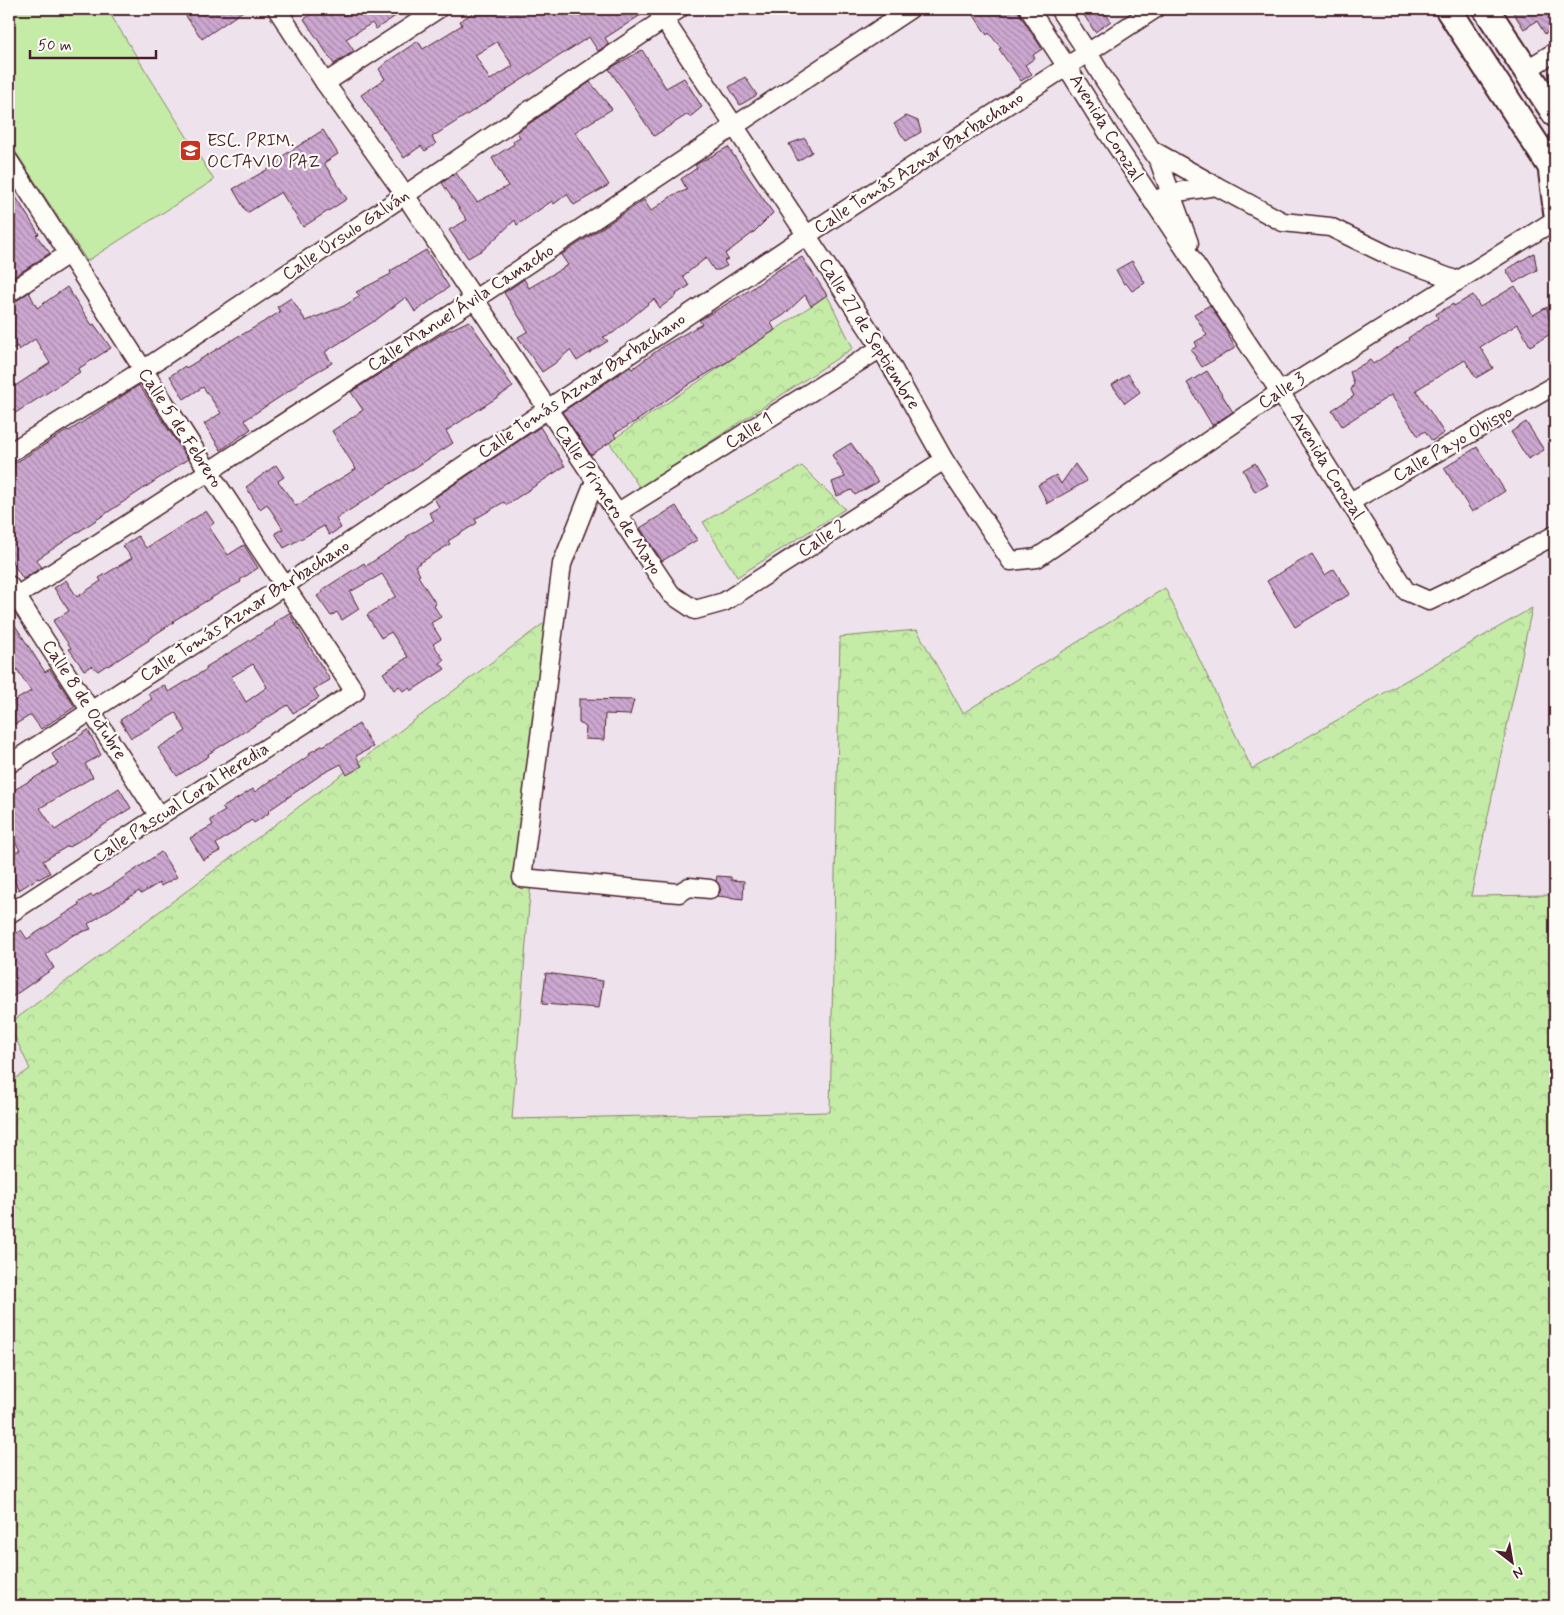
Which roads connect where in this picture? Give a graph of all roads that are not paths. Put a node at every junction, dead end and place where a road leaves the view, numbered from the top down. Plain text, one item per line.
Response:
1 (277, 9) edge
2 (438, 9) edge
3 (679, 9) edge
4 (910, 9) edge
5 (1029, 9) edge
6 (1059, 9) edge
7 (1155, 9) edge
8 (1448, 9) edge
9 (1486, 9) edge
10 (660, 14) edge
11 (1555, 52) edge
12 (1088, 53) junction
13 (1067, 67) junction
14 (1526, 70) junction
15 (325, 83) junction
16 (1555, 114) edge
17 (734, 127) junction
18 (1150, 149) junction
19 (9, 162) edge
20 (1552, 168) edge
21 (1216, 186) junction
22 (1171, 193) junction
23 (405, 195) junction
24 (1153, 202) junction
25 (1555, 212) edge
26 (1555, 220) edge
27 (807, 235) junction
28 (68, 254) junction
29 (1199, 271) junction
30 (1458, 281) junction
31 (9, 293) edge
32 (475, 299) junction
33 (881, 348) junction
34 (143, 370) junction
35 (1555, 385) edge
36 (1280, 392) junction
37 (548, 410) junction
38 (9, 454) edge
39 (944, 460) junction
40 (209, 472) junction
41 (595, 481) junction
42 (1350, 502) junction
43 (617, 513) junction
44 (1555, 535) edge
45 (1011, 561) joint
46 (284, 586) junction
47 (11, 594) edge
48 (695, 610) joint
49 (355, 692) joint
50 (92, 711) junction
51 (9, 764) edge
52 (159, 816) junction
53 (710, 889) dead end
54 (9, 914) edge

1 - 15 street, Calle Primero de Mayo
2 - 15 street
3 - 10 street, Calle Úrsulo Galván
4 - 17 street, Calle Manuel Ávila Camacho
5 - 13 street, Avenida Corozal
6 - 12 street, Avenida Corozal
7 - 12 street, Calle Tomás Aznar Barbachano
8 - 20 main road
9 - 14 main road
10 - 17 street, Calle 27 de Septiembre
10 - 23 street, Calle Úrsulo Galván
11 - 14 street
12 - 13 street, Calle Tomás Aznar Barbachano
12 - 18 street, Avenida Corozal
13 - 24 street, Avenida Corozal
13 - 27 street, Calle Tomás Aznar Barbachano
14 - 16 main road
15 - 23 street, Calle Primero de Mayo
17 - 27 street, Calle 27 de Septiembre
17 - 32 street, Calle Manuel Ávila Camacho
18 - 21 street
18 - 22 street, Avenida Corozal
19 - 28 street, Calle 5 de Febrero
20 - 25 street
21 - 22 street
21 - 30 street
22 - 24 street
22 - 29 street, Avenida Corozal
23 - 32 street, Calle Primero de Mayo
23 - 34 street, Calle Úrsulo Galván
24 - 29 street, Avenida Corozal
26 - 30 street, Calle 3
27 - 33 street, Calle 27 de Septiembre
27 - 37 street, Calle Tomás Aznar Barbachano
28 - 31 street
28 - 34 street, Calle 5 de Febrero
29 - 36 street, Avenida Corozal
30 - 36 street, Calle 3
32 - 37 street, Calle Primero de Mayo
32 - 40 street, Calle Manuel Ávila Camacho
33 - 39 street, Calle 27 de Septiembre
33 - 43 street, Calle 1
34 - 38 street, Calle Úrsulo Galván
34 - 40 street, Calle 5 de Febrero
35 - 42 street, Calle Payo Obispo
36 - 42 street, Avenida Corozal
36 - 45 street, Calle 3
37 - 41 street, Calle Primero de Mayo
37 - 46 street, Calle Tomás Aznar Barbachano
39 - 45 street, Calle 27 de Septiembre
39 - 48 street, Calle 2
40 - 46 street, Calle 5 de Febrero
40 - 47 street, Calle Manuel Ávila Camacho
41 - 43 street, Calle Primero de Mayo
41 - 53 street
42 - 44 street, Avenida Corozal
43 - 48 street, Calle Primero de Mayo
46 - 49 street, Calle 5 de Febrero
46 - 50 street, Calle Tomás Aznar Barbachano
47 - 50 street, Calle 8 de Octubre
49 - 52 street, Calle Pascual Coral Heredia
50 - 51 street, Calle Tomás Aznar Barbachano
50 - 52 street, Calle 8 de Octubre
52 - 54 street, Calle Pascual Coral Heredia

